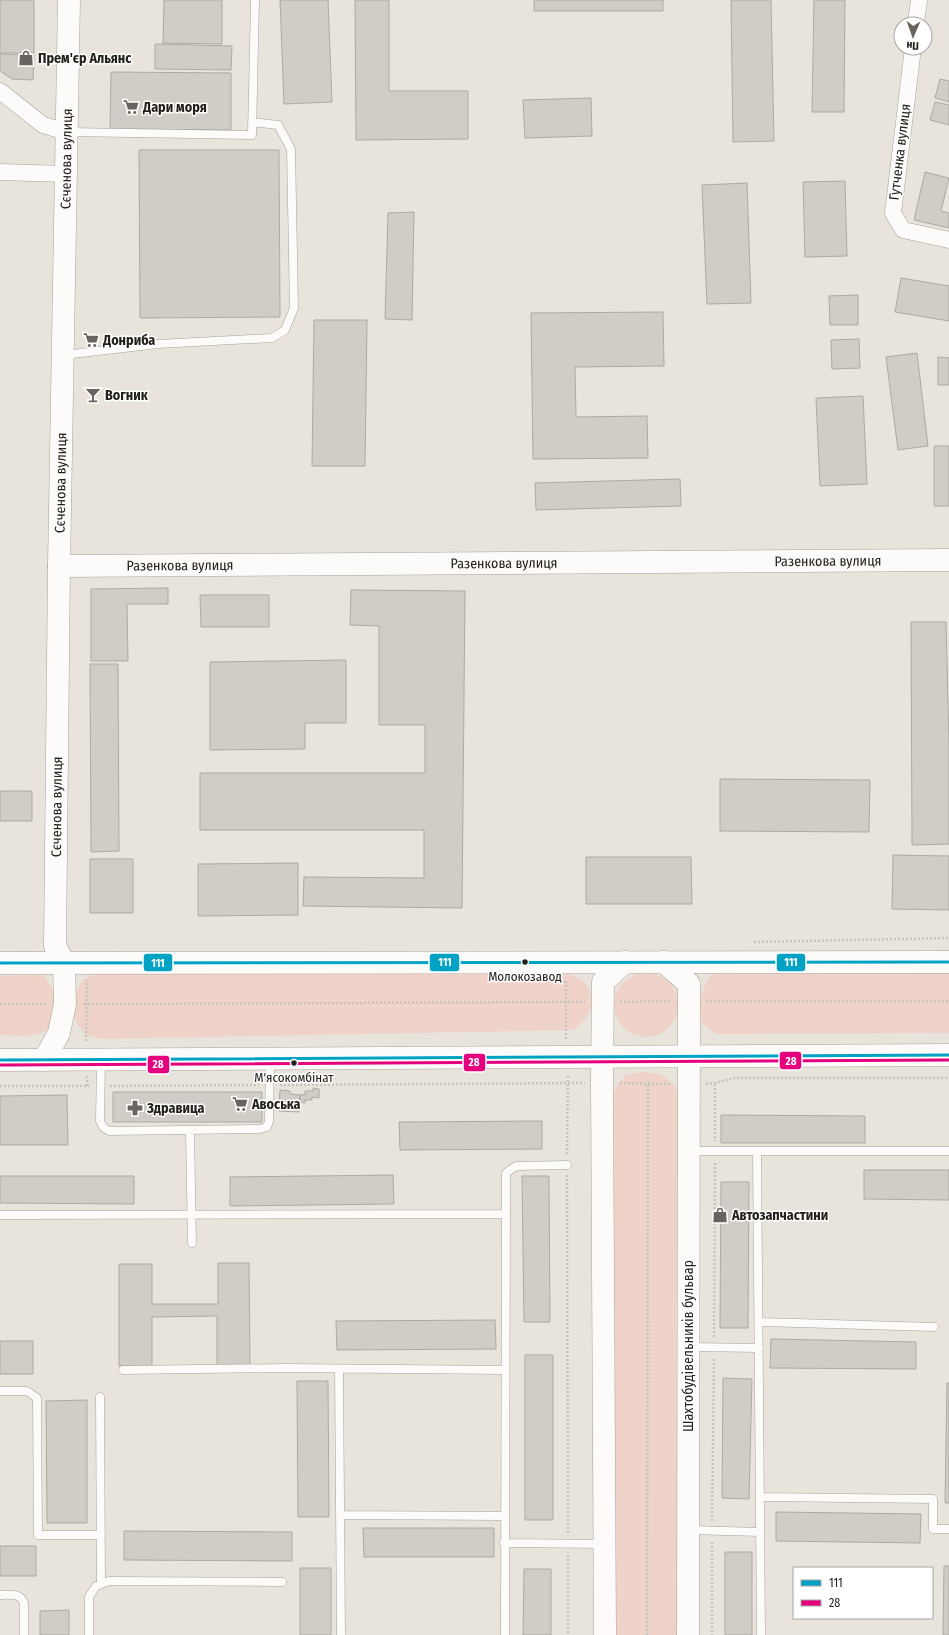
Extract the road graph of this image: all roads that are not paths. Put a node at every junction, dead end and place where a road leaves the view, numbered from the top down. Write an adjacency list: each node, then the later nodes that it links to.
1 (69, 0): 8 (main road, Сєченова вулиця)
2 (255, 0): 7 (lane)
3 (919, 0): 4 (street)
4 (917, 16)
5 (912, 56): 11 (street, Гутченка вулиця)
6 (0, 91): 8 (street)
7 (252, 122): 8 (lane); 12 (lane)
8 (67, 132): 10 (main road, Сєченова вулиця)
9 (0, 172): 10 (street)
10 (66, 174): 12 (main road, Сєченова вулиця)
11 (949, 240)
12 (63, 355): 14 (main road, Сєченова вулиця)
13 (949, 560): 14 (main road, Разенкова вулиця)
14 (59, 566): 19 (main road, Сєченова вулиця)
15 (625, 962): 16 (main road); 19 (main road); 22 (main road)
16 (664, 962): 17 (main road); 21 (main road, Шахтобудівельників бульвар)
17 (949, 962)
18 (0, 963): 19 (main road)
19 (64, 963): 25 (main road)
20 (949, 1055): 21 (main road)
21 (688, 1056): 22 (main road); 28 (main road, Шахтобудівельників бульвар)
22 (603, 1057): 23 (main road); 53 (main road)
23 (270, 1059): 26 (main road); 27 (lane)
24 (0, 1060): 25 (main road)
25 (44, 1060): 26 (main road)
26 (93, 1060): 27 (lane)
27 (190, 1130): 32 (lane)
28 (688, 1151): 29 (lane); 38 (main road, Шахтобудівельників бульвар)
29 (757, 1151): 30 (lane); 36 (lane)
30 (949, 1151)
31 (567, 1165): 33 (lane)
32 (192, 1214): 33 (lane); 34 (lane); 35 (lane)
33 (505, 1214): 42 (lane)
34 (0, 1215)
35 (192, 1243)
36 (758, 1322): 37 (lane); 39 (lane)
37 (934, 1327)
38 (688, 1347): 39 (lane); 49 (main road, Шахтобудівельників бульвар)
39 (759, 1348): 45 (lane)
40 (339, 1369): 41 (lane); 42 (lane); 46 (lane)
41 (123, 1370)
42 (505, 1370): 47 (lane)
43 (0, 1391): 51 (lane)
44 (100, 1397): 51 (lane)
45 (760, 1497): 48 (lane); 50 (lane)
46 (340, 1515): 47 (lane); 59 (lane)
47 (504, 1516): 52 (lane)
48 (949, 1529)
49 (688, 1530): 50 (lane); 62 (main road, Шахтобудівельників бульвар)
50 (760, 1532): 63 (lane)
51 (101, 1535): 55 (lane)
52 (504, 1543): 53 (lane); 60 (lane)
53 (605, 1544): 61 (main road)
54 (282, 1582): 55 (lane)
55 (101, 1584): 58 (lane)
56 (0, 1595): 57 (lane)
57 (24, 1635)
58 (89, 1635)
59 (341, 1635)
60 (505, 1635)
61 (605, 1635)
62 (688, 1635)
63 (761, 1635)

